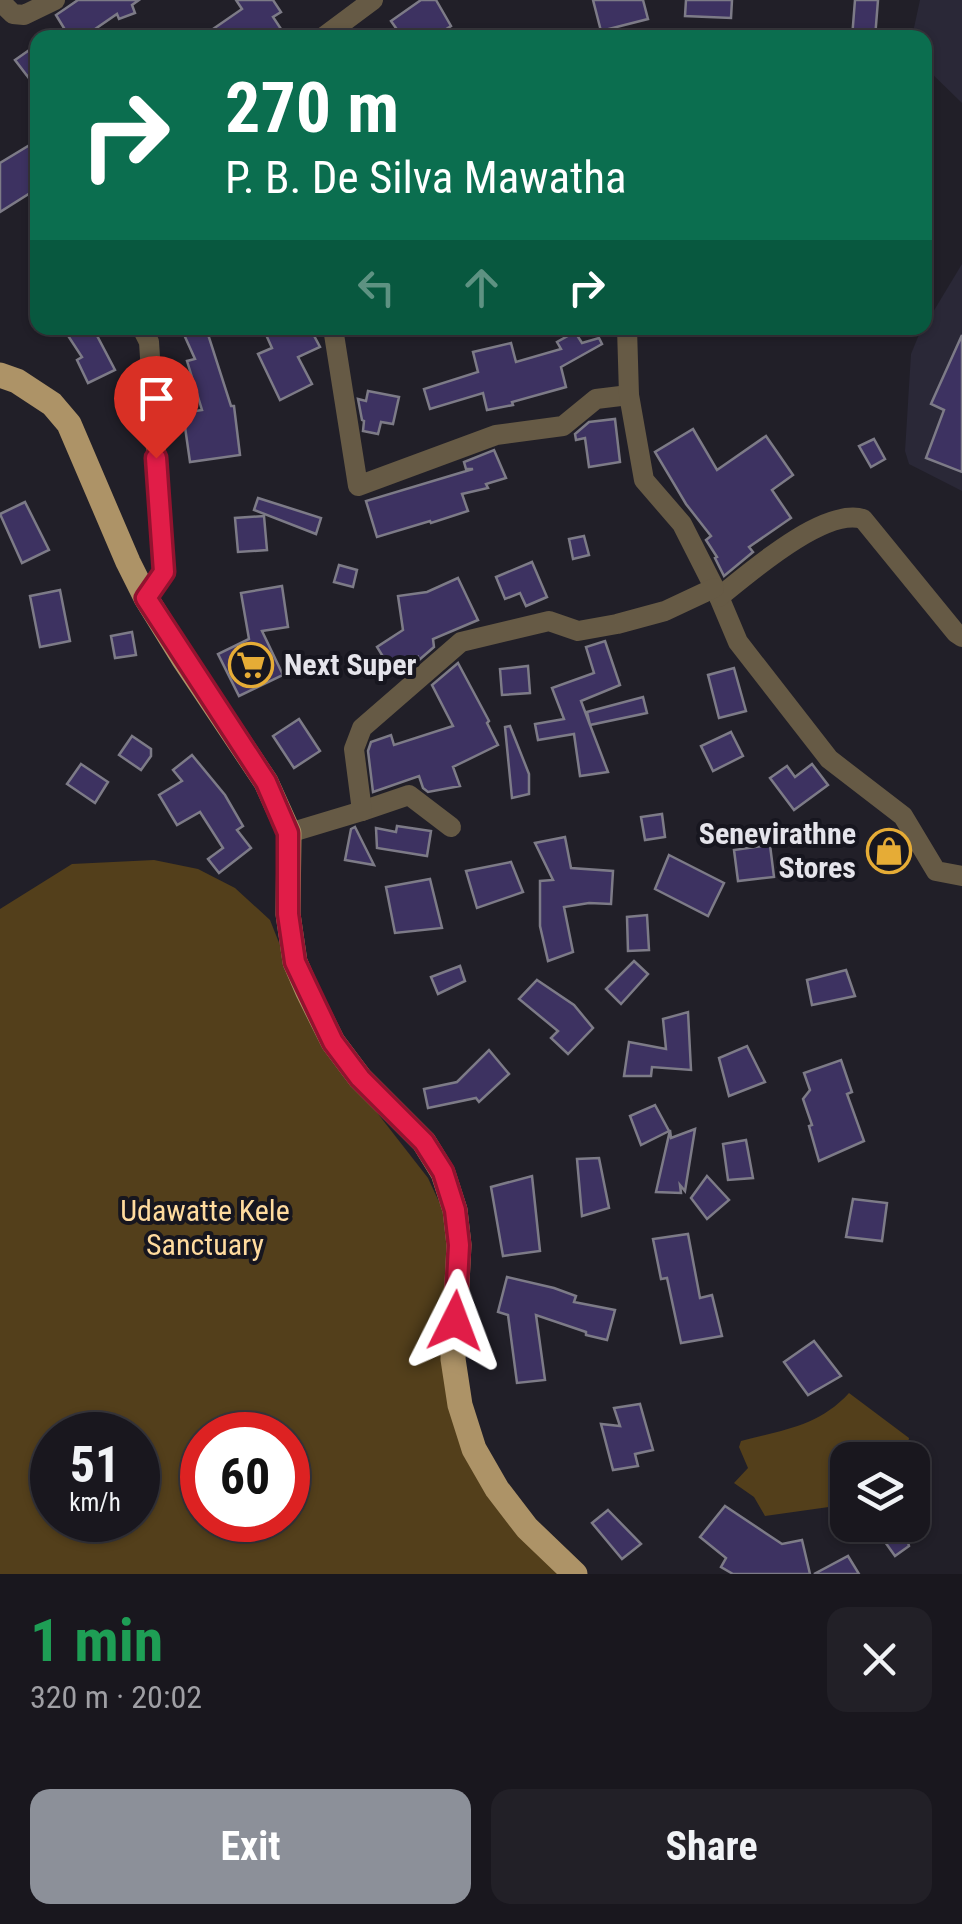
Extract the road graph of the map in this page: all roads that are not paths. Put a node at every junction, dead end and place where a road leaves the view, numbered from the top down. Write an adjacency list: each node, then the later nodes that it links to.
1 (55, 0): 3 (street)
2 (373, 0): 4 (street)
3 (0, 1)
4 (333, 30)
5 (146, 335): 11 (street)
6 (334, 335): 9 (street)
7 (628, 335): 9 (street)
8 (0, 375): 11 (main road)
9 (629, 395): 10 (street)
10 (716, 593): 12 (street); 13 (street); 16 (street)
11 (146, 598): 15 (main road)
12 (962, 637)
13 (362, 811): 14 (street); 15 (street)
14 (451, 827)
15 (288, 833): 17 (main road)
16 (962, 876)
17 (575, 1574)

